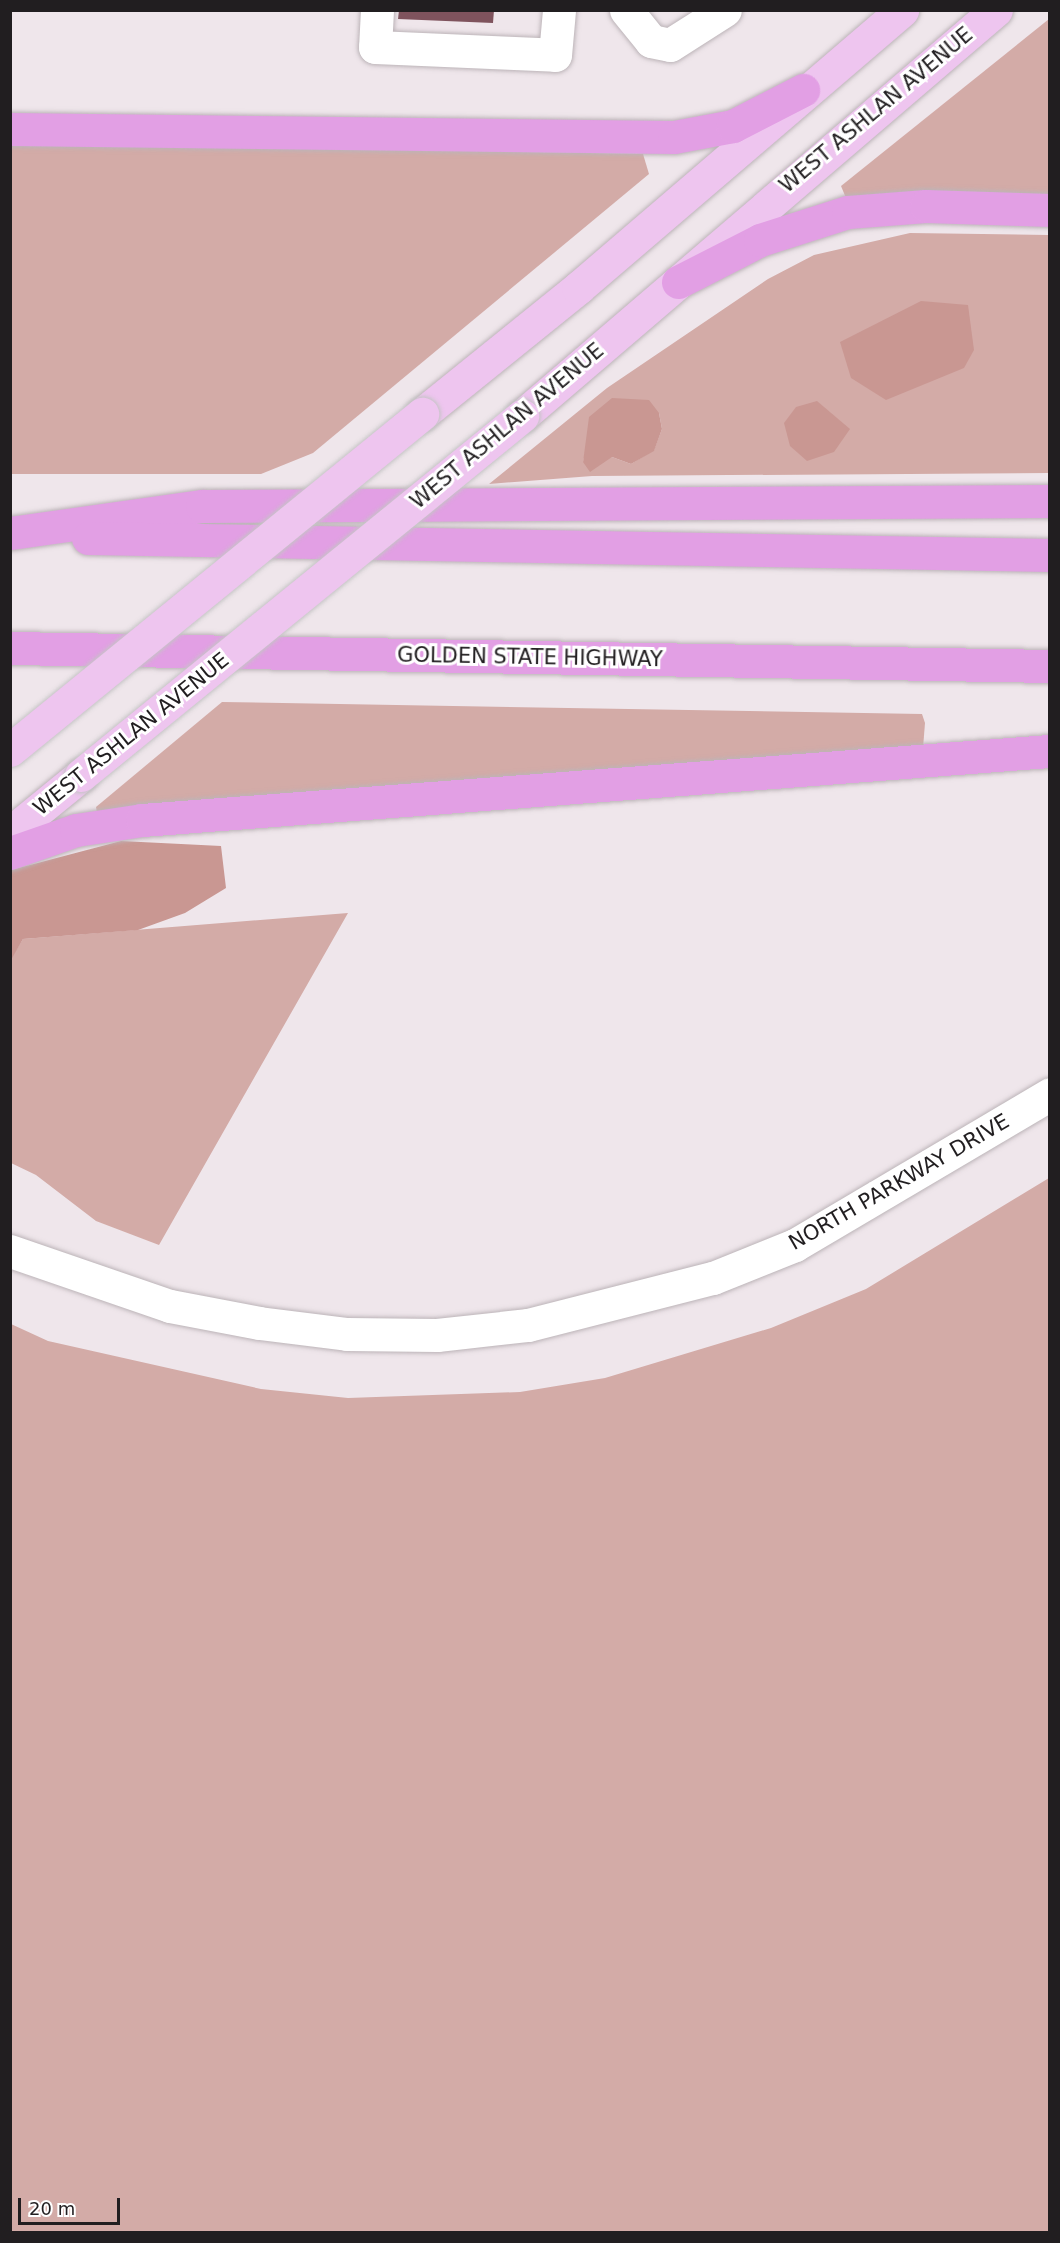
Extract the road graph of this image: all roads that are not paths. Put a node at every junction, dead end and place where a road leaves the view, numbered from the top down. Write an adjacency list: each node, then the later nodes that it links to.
1 (377, 10): 2 (street)
2 (559, 10)
3 (626, 10): 4 (street)
4 (725, 10)
5 (902, 10): 7 (main road)
6 (996, 10): 10 (main road, WEST ASHLAN AVENUE)
7 (803, 90): 8 (highway); 16 (main road, bridge)
8 (10, 129)
9 (1050, 210): 10 (highway)
10 (678, 282): 18 (main road, WEST ASHLAN AVENUE, bridge)
11 (1050, 501): 12 (highway)
12 (10, 535): 13 (highway)
13 (1050, 555)
14 (10, 648): 15 (highway, GOLDEN STATE HIGHWAY)
15 (1050, 666)
16 (10, 750)
17 (1050, 751): 19 (highway)
18 (10, 832)
19 (10, 853)
20 (1050, 1094): 21 (street, NORTH PARKWAY DRIVE)
21 (10, 1251)

